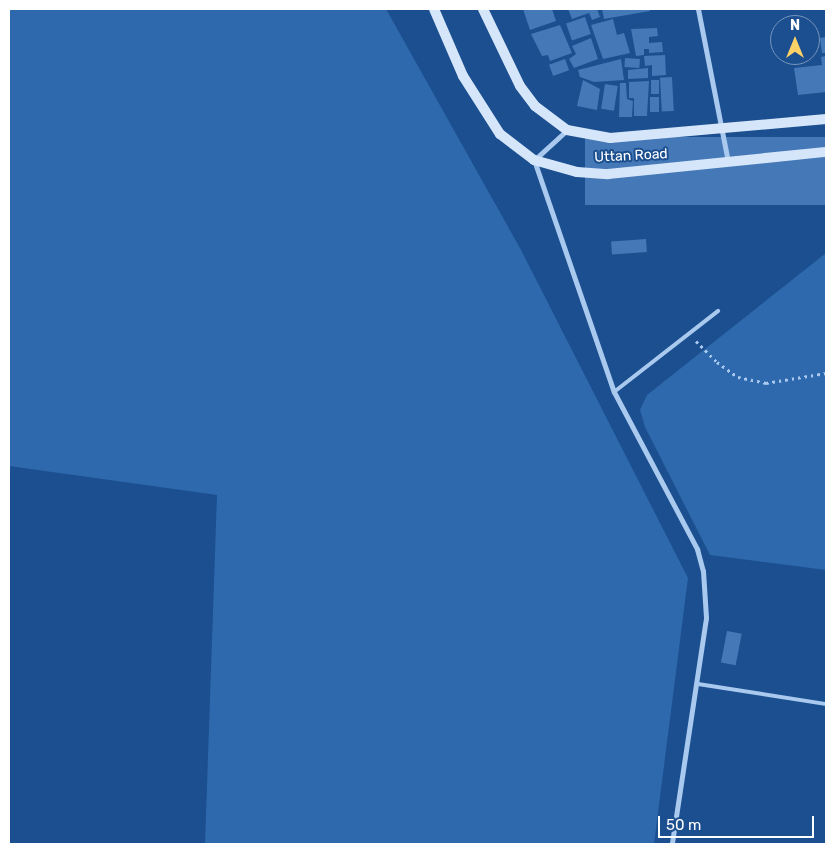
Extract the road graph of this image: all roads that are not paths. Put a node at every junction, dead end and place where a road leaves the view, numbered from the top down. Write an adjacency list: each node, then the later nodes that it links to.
1 (434, 9): 8 (main road, Uttan Road)
2 (483, 9): 6 (main road, Uttan Road)
3 (698, 9): 5 (street)
4 (826, 119): 5 (main road, Uttan Road)
5 (722, 128): 6 (main road, Uttan Road); 9 (street)
6 (567, 130): 8 (street)
7 (826, 152): 9 (main road, Uttan Road)
8 (534, 160): 9 (main road, Uttan Road); 11 (street)
9 (728, 162)
10 (718, 310): 11 (lane)
11 (614, 392): 12 (street)
12 (698, 684): 13 (lane); 14 (street)
13 (826, 704)
14 (672, 844)

